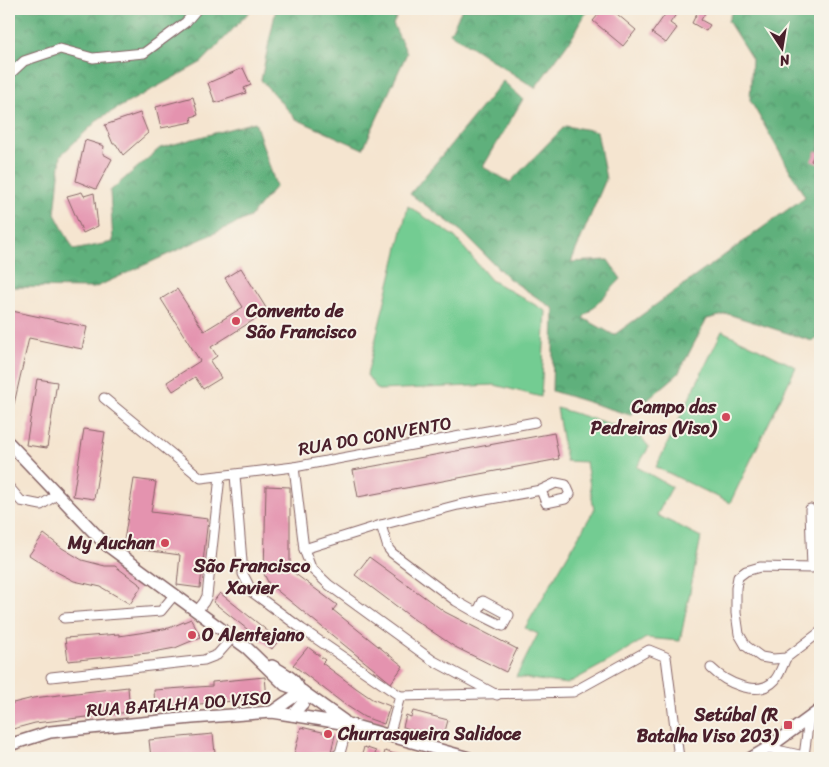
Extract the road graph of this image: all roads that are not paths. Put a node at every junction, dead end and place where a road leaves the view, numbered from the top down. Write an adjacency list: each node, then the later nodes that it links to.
1 (197, 9): 2 (street)
2 (9, 76)
3 (104, 398): 8 (street, RUA DO CONVENTO)
4 (535, 422): 6 (street, RUA DO CONVENTO)
5 (9, 443): 11 (street)
6 (294, 467): 7 (street, RUA DO CONVENTO); 14 (street)
7 (235, 475): 8 (street, RUA DO CONVENTO); 26 (street)
8 (220, 476): 16 (street)
9 (9, 487): 11 (street)
10 (541, 490): 13 (street)
11 (58, 494): 15 (street)
12 (810, 509): 21 (street)
13 (381, 525): 14 (street); 17 (street)
14 (304, 549): 25 (street)
15 (175, 594): 16 (street); 18 (street)
16 (197, 611): 20 (street)
17 (477, 613)
18 (64, 618)
19 (820, 634): 21 (street)
20 (232, 638): 23 (street); 24 (street)
21 (786, 658): 22 (street)
22 (710, 668)
23 (51, 677)
24 (302, 691): 28 (street); 29 (street); 31 (street)
25 (498, 695): 26 (street); 38 (street)
26 (400, 696): 32 (street)
27 (820, 710): 30 (street)
28 (272, 712): 29 (street, RUA BATALHA DO VISO); 33 (street, RUA BATALHA DO VISO)
29 (292, 715): 31 (street, RUA BATALHA DO VISO)
30 (809, 718): 34 (street); 35 (street)
31 (348, 724): 32 (street, RUA BATALHA DO VISO); 36 (street)
32 (389, 736): 37 (street, RUA BATALHA DO VISO)
33 (9, 745)
34 (768, 748): 35 (street); 39 (street)
35 (804, 757)
36 (332, 758)
37 (469, 758)
38 (679, 758)
39 (751, 758)

